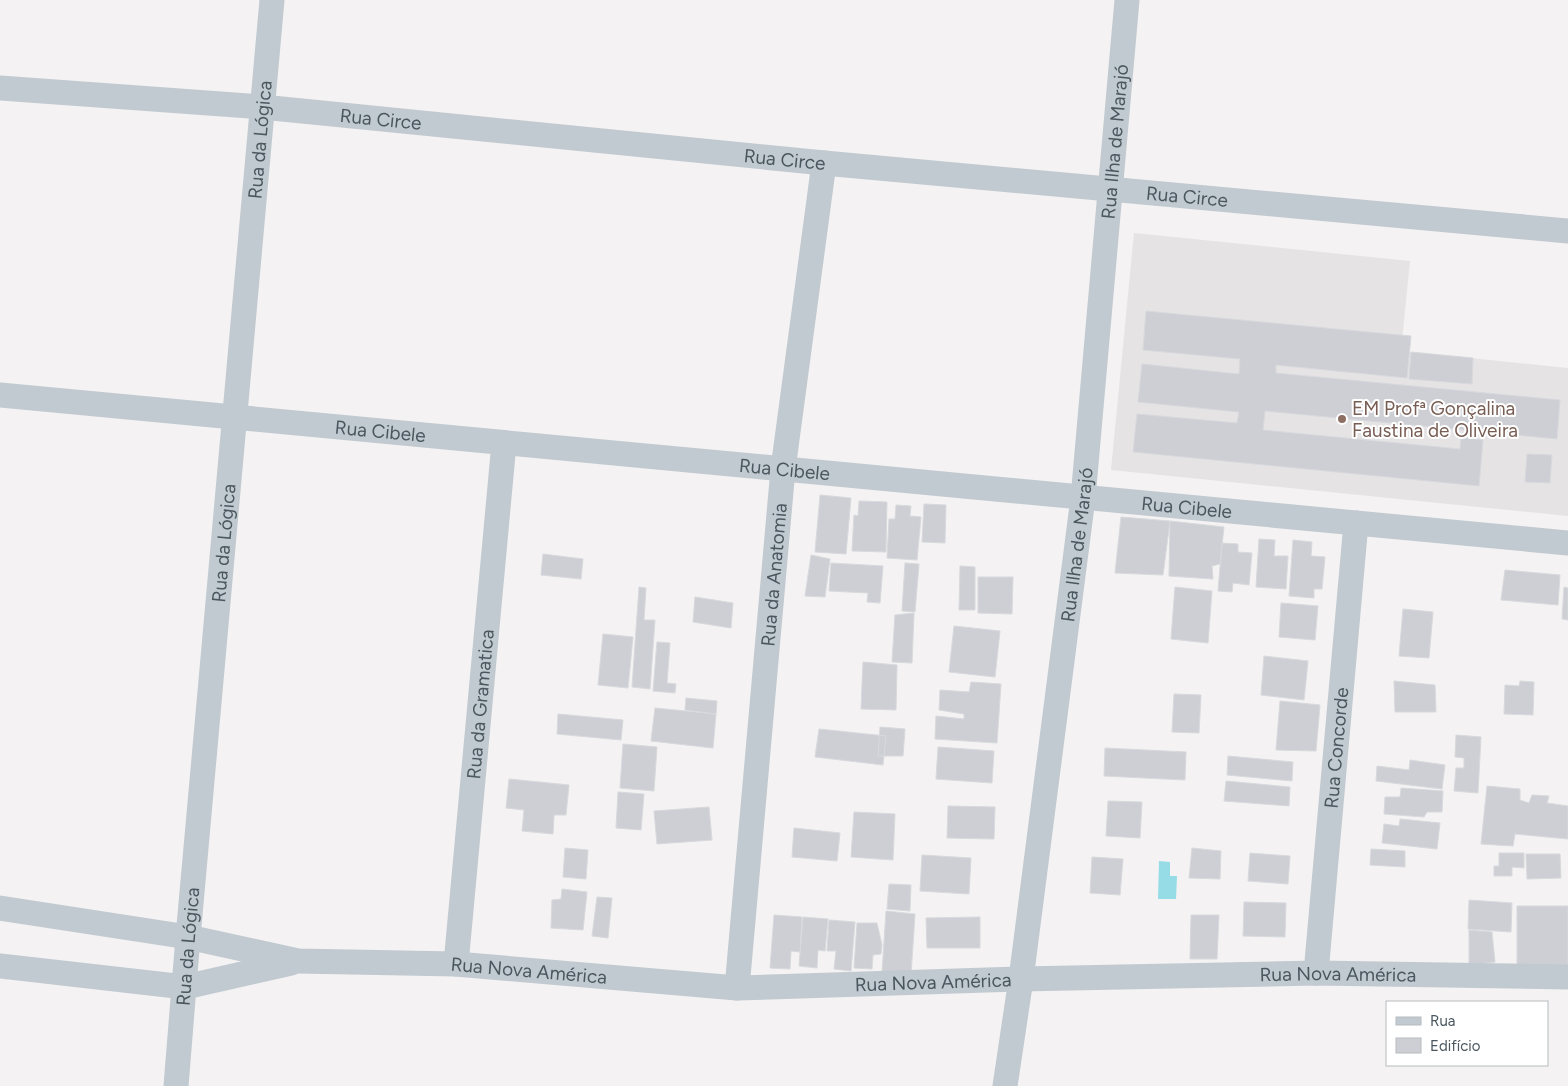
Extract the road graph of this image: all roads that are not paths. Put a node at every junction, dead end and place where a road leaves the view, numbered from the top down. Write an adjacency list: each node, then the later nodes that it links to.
1 (272, 0): 4 (street, Rua da Lógica)
2 (1127, 0): 6 (street, Rua Ilha de Marajó)
3 (0, 88): 4 (street, Rua Circe)
4 (262, 107): 5 (street, Rua Circe); 9 (street, Rua da Lógica)
5 (824, 163): 6 (street, Rua Circe); 11 (street, Rua da Anatomia)
6 (1110, 189): 7 (street, Rua Circe); 12 (street, Rua Ilha de Marajó)
7 (1568, 231)
8 (0, 396): 9 (street, Rua Cibele)
9 (234, 418): 10 (street, Rua Cibele); 16 (street, Rua da Lógica)
10 (504, 443): 11 (street, Rua Cibele); 18 (street, Rua da Gramatica)
11 (782, 469): 12 (street, Rua Cibele); 24 (street, Rua da Anatomia)
12 (1083, 498): 13 (street, Rua Cibele); 22 (street, Rua Ilha de Marajó)
13 (1356, 523): 14 (street, Rua Cibele); 20 (street, Rua Concorde)
14 (1568, 543)
15 (0, 908): 16 (street, Rua Nova América)
16 (188, 937): 17 (street, Rua Nova América); 23 (street, Rua da Lógica)
17 (298, 961): 18 (street, Rua Nova América); 23 (street, Rua Nova América)
18 (456, 964): 24 (street, Rua Nova América)
19 (0, 966): 23 (street, Rua Nova América)
20 (1316, 973): 21 (street, Rua Nova América); 22 (street, Rua Nova América)
21 (1568, 977)
22 (1022, 979): 24 (street, Rua Nova América); 26 (street, Rua Ilha de Marajó)
23 (184, 987): 25 (street, Rua da Lógica)
24 (737, 988)
25 (176, 1086)
26 (1005, 1086)

